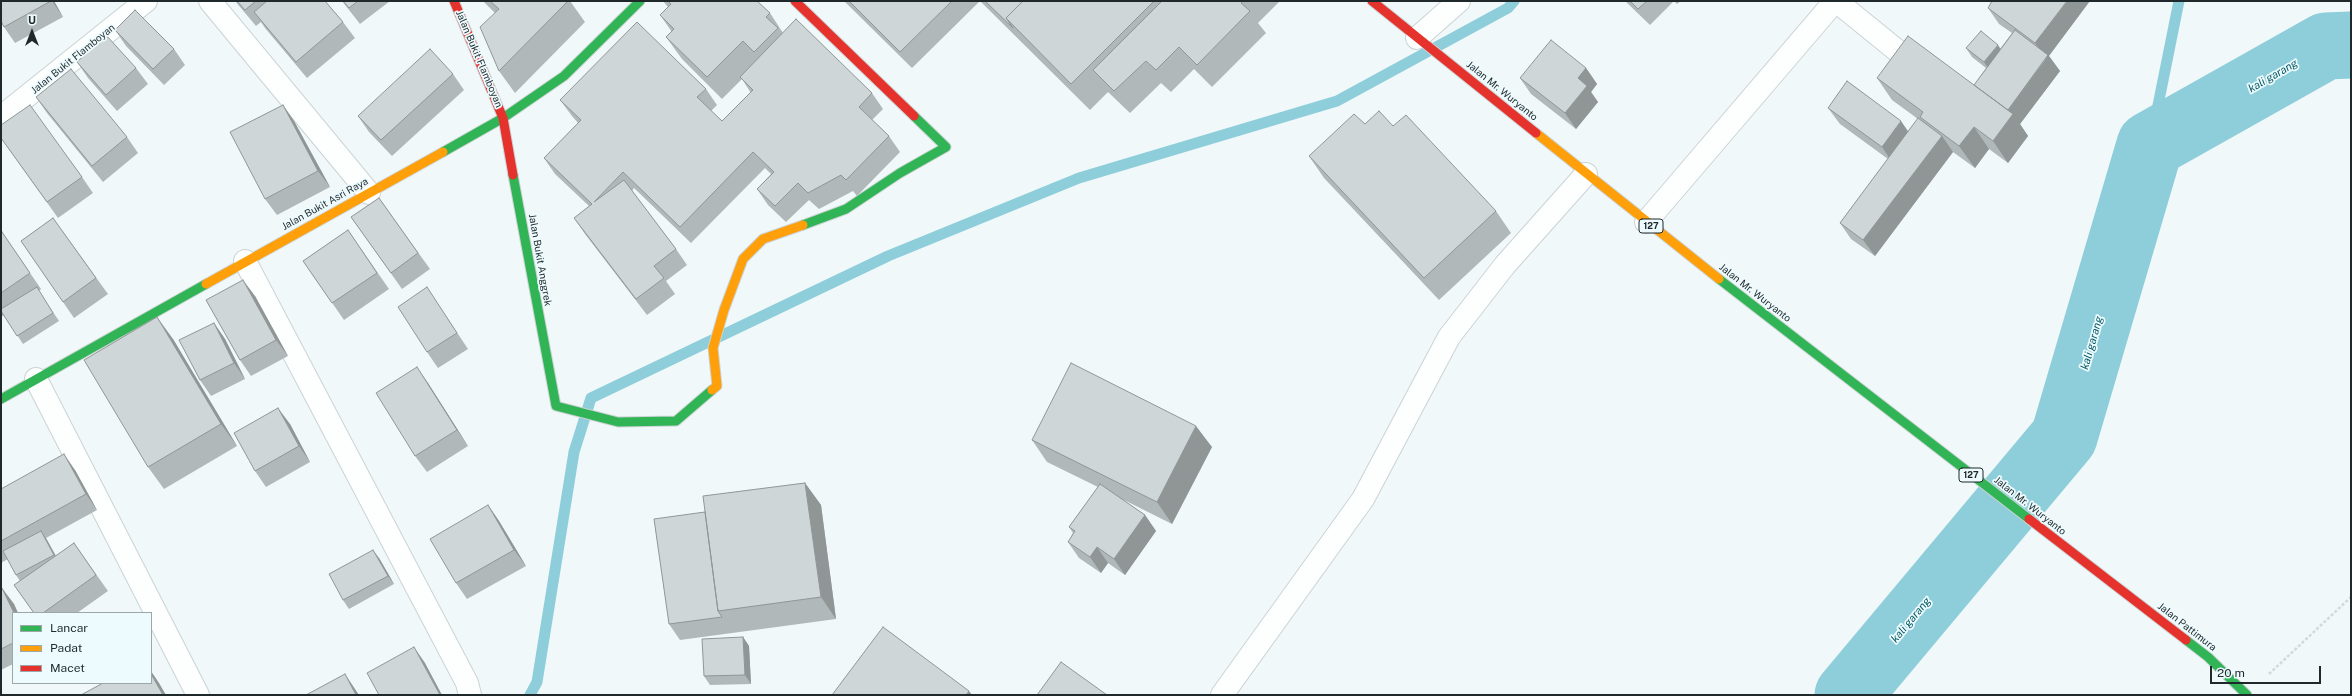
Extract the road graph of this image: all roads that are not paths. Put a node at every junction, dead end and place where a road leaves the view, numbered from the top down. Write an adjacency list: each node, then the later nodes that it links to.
1 (146, 1): 11 (street, Jalan Bukit Flamboyan)
2 (210, 1): 14 (street)
3 (454, 1): 12 (street, Jalan Bukit Flamboyan)
4 (640, 1): 12 (street, Jalan Bukit Asri Raya)
5 (795, 1): 12 (street, Jalan Bukit Anggrek)
6 (1372, 1): 9 (street, Jalan Mr. Wuryanto / 127)
7 (1459, 1): 9 (street)
8 (1835, 1): 10 (street); 15 (street)
9 (1417, 38): 13 (street, Jalan Mr. Wuryanto / 127)
10 (1905, 57)
11 (1, 117)
12 (503, 118): 14 (street, Jalan Bukit Asri Raya)
13 (1586, 174): 15 (street, Jalan Mr. Wuryanto / 127); 22 (street)
14 (369, 193): 16 (street, Jalan Bukit Asri Raya)
15 (1646, 222): 19 (street, Jalan Mr. Wuryanto / 127)
16 (245, 261): 17 (street, Jalan Bukit Asri Raya); 21 (street)
17 (36, 379): 18 (street, Jalan Bukit Asri Raya); 20 (street)
18 (1, 399)
19 (2128, 596): 23 (street, Jalan Pattimura / 127)
20 (198, 695)
21 (470, 695)
22 (1222, 695)
23 (2247, 695)

